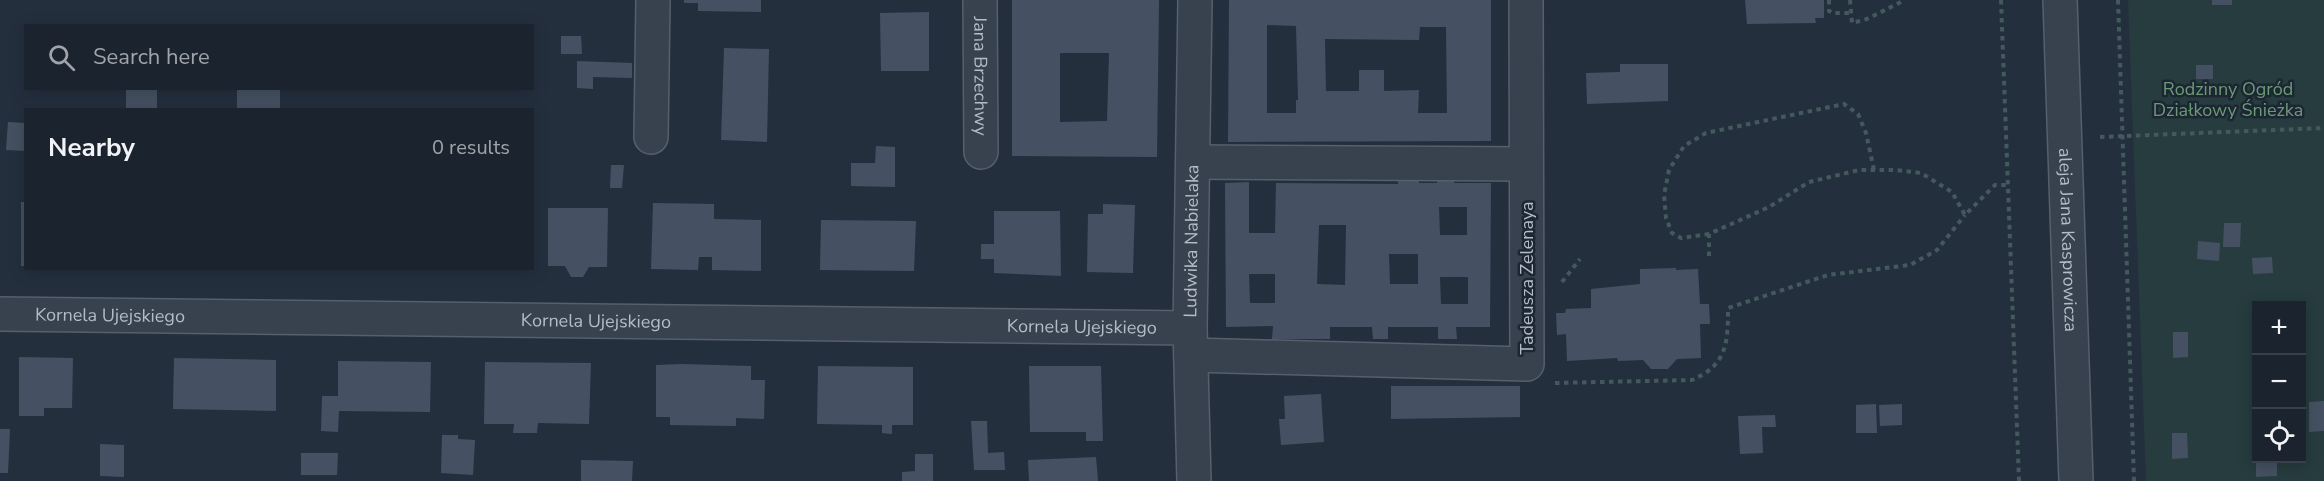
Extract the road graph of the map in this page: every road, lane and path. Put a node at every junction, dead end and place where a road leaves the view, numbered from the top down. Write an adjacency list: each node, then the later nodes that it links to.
1 (653, 0): 14 (street)
2 (980, 0): 16 (street, Jana Brzechwy)
3 (1195, 0): 17 (street, Ludwika Nabielaka)
4 (1526, 0): 18 (street, Tadeusza Zelenaya)
5 (1828, 0): 11 (path)
6 (1850, 0): 11 (path)
7 (1905, 0): 11 (path)
8 (2001, 0): 20 (path)
9 (2060, 0): 31 (street, aleja Jana Kasprowicza)
10 (2118, 0): 13 (path)
11 (1851, 13)
12 (2324, 128): 13 (path)
13 (2123, 136): 15 (path); 32 (path)
14 (651, 137)
15 (2105, 137)
16 (981, 152)
17 (1193, 162): 18 (street); 27 (street, Ludwika Nabielaka)
18 (1526, 164): 27 (street, Tadeusza Zelenaya)
19 (1874, 170): 21 (path); 22 (path); 22 (path)
20 (2008, 184): 21 (path); 30 (path)
21 (1965, 215): 28 (path)
22 (1709, 234): 23 (path)
23 (1709, 256)
24 (1580, 259): 25 (path)
25 (1560, 286)
26 (0, 314): 27 (street, Kornela Ujejskiego)
27 (1191, 342): 29 (street, Ludwika Nabielaka)
28 (1555, 372)
29 (1194, 481)
30 (2019, 481)
31 (2076, 481)
32 (2134, 481)

